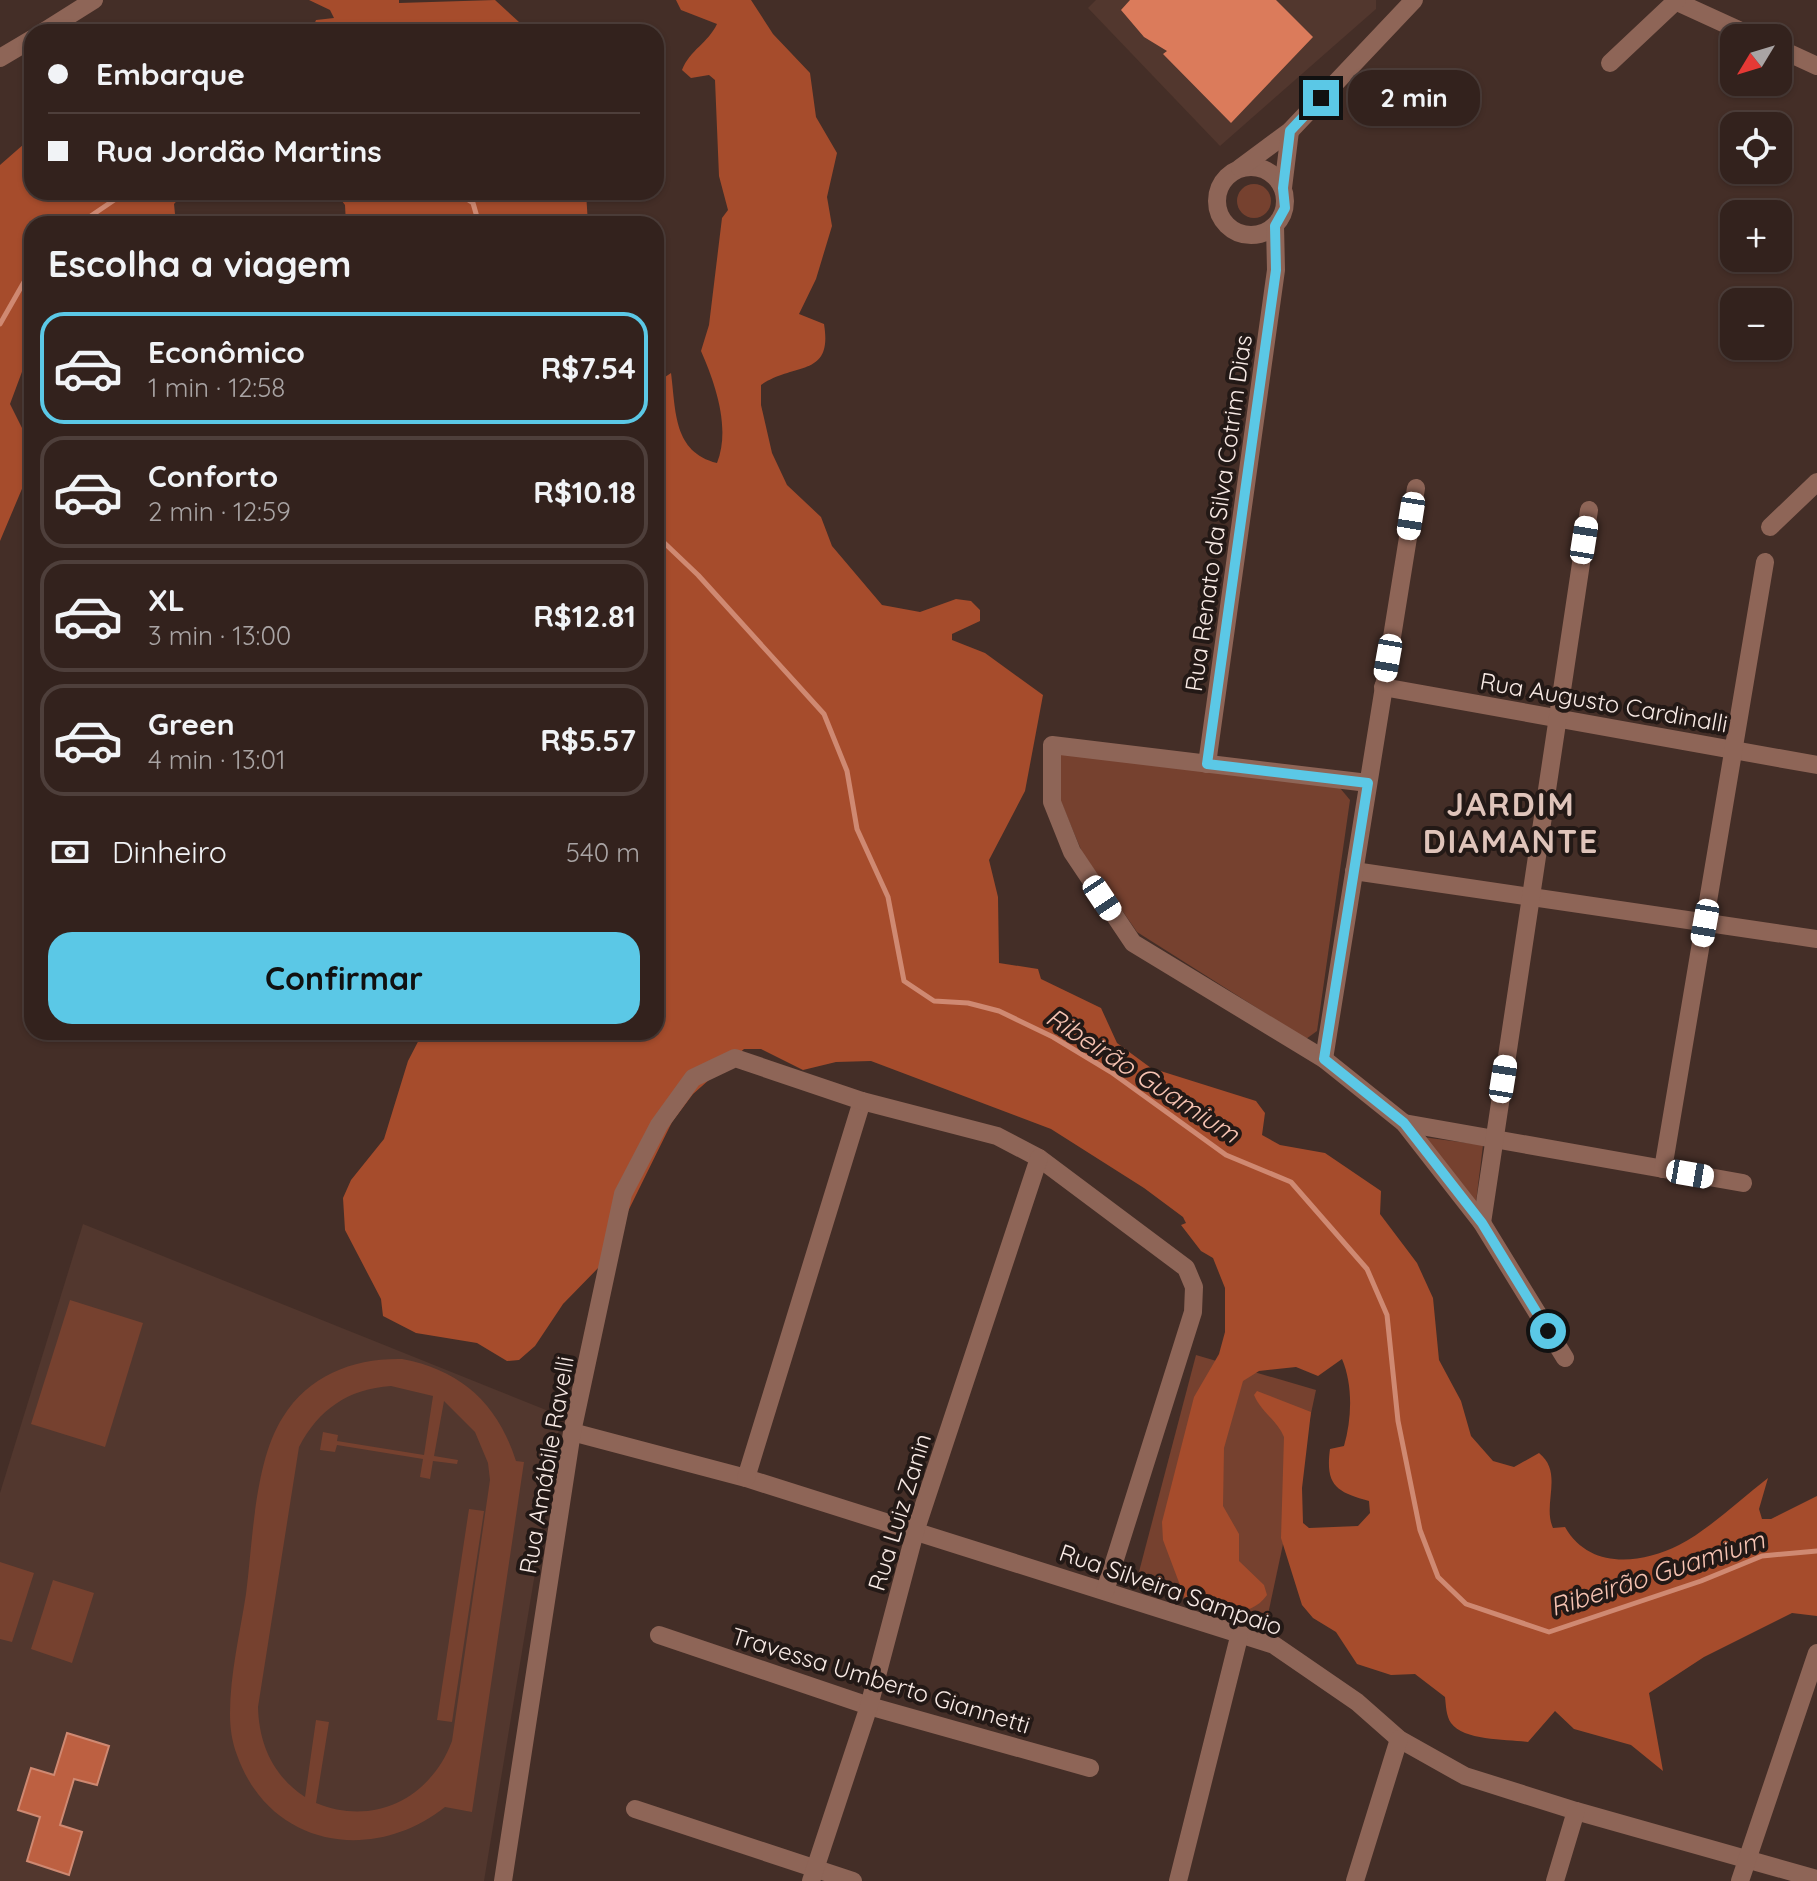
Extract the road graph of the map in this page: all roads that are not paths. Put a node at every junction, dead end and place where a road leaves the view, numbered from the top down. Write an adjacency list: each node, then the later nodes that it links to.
1 (94, 0): 4 (street)
2 (1414, 0): 11 (street)
3 (1676, 0): 5 (street); 9 (street)
4 (56, 24)
5 (1727, 24)
6 (24, 44): 8 (street)
7 (1792, 54): 10 (street)
8 (0, 58)
9 (1610, 63)
10 (1817, 66)
11 (1290, 131): 12 (street); 13 (street)
12 (1240, 168): 13 (street); 15 (street)
13 (1283, 188): 14 (street)
14 (1275, 226): 15 (street); 16 (street, Rua Renato da Silva Cotrim Dias)
15 (1249, 236): 16 (street)
16 (1276, 270): 25 (street, Rua Renato da Silva Cotrim Dias)
17 (1817, 482): 20 (street)
18 (1416, 488): 22 (street)
19 (1589, 510): 23 (street)
20 (1770, 527)
21 (1765, 562): 24 (street)
22 (1383, 687): 23 (street, Rua Augusto Cardinalli); 27 (street)
23 (1558, 718): 24 (street, Rua Augusto Cardinalli); 29 (street)
24 (1734, 750): 26 (street, Rua Augusto Cardinalli); 30 (street)
25 (1207, 764): 27 (street); 32 (street)
26 (1817, 765)
27 (1368, 783): 28 (street)
28 (1354, 871): 29 (street); 32 (street)
29 (1531, 897): 30 (street); 35 (street)
30 (1705, 923): 31 (street); 37 (street)
31 (1817, 939)
32 (1324, 1059): 34 (street)
33 (862, 1101): 36 (street); 41 (street, Rua Amábile Ravelli); 42 (street)
34 (1404, 1123): 35 (street); 39 (street)
35 (1494, 1139): 37 (street); 39 (street)
36 (1039, 1158): 43 (street, Rua Luiz Zanin); 44 (street)
37 (1663, 1169): 38 (street)
38 (1743, 1183)
39 (1482, 1223): 40 (street)
40 (1565, 1358)
41 (572, 1432): 42 (street, Rua Silveira Sampaio); 56 (street, Rua Amábile Ravelli)
42 (746, 1478): 43 (street, Rua Silveira Sampaio)
43 (915, 1532): 44 (street, Rua Silveira Sampaio); 48 (street, Rua Luiz Zanin)
44 (1105, 1591): 46 (street, Rua Silveira Sampaio)
45 (659, 1635): 48 (street, Travessa Umberto Giannetti)
46 (1239, 1637): 49 (street, Rua Silveira Sampaio); 58 (street)
47 (1817, 1653): 53 (street)
48 (869, 1706): 50 (street, Travessa Umberto Giannetti); 54 (street, Rua Luiz Zanin)
49 (1399, 1739): 52 (street, Rua Silveira Sampaio); 59 (street)
50 (1090, 1768)
51 (635, 1809): 54 (street)
52 (1576, 1811): 53 (street, Rua Silveira Sampaio); 60 (street)
53 (1746, 1858): 55 (street, Rua Silveira Sampaio); 61 (street)
54 (813, 1876): 57 (street)
55 (1817, 1879)
56 (503, 1881)
57 (853, 1881)
58 (1178, 1881)
59 (1355, 1881)
60 (1555, 1881)
61 (1740, 1881)

